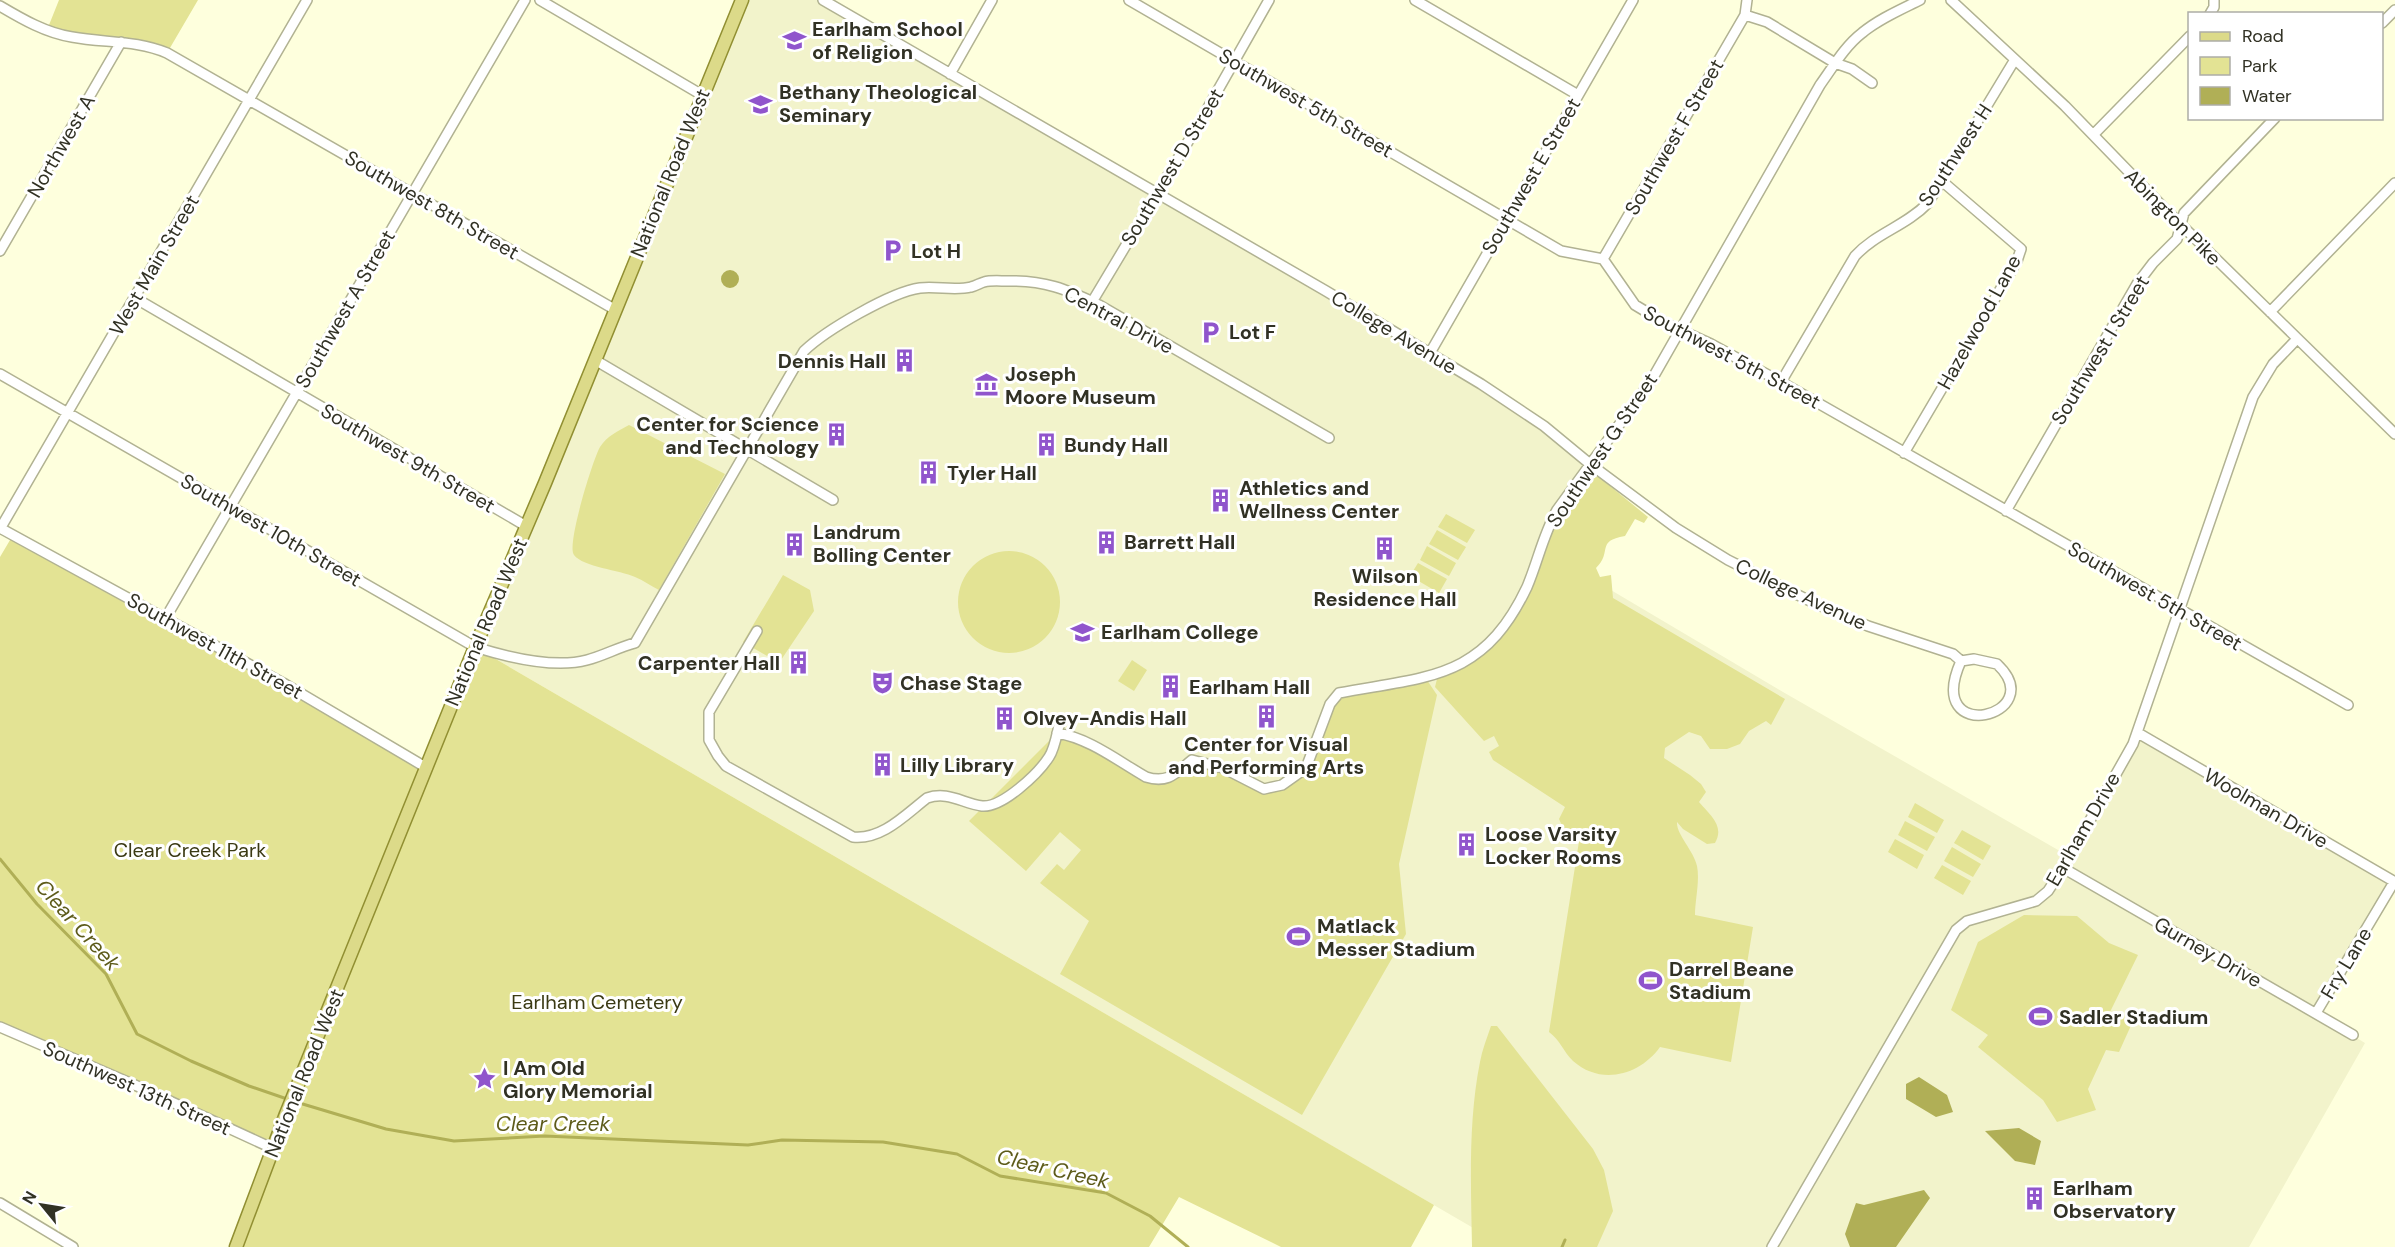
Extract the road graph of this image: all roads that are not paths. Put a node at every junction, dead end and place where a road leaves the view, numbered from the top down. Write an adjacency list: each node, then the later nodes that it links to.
1 (307, 0): 27 (street, West Main Street)
2 (525, 0): 32 (street, Southwest A Street)
3 (540, 0): 25 (street)
4 (742, 0): 25 (main road, National Road West)
5 (823, 0): 23 (street, College Avenue)
6 (993, 0): 23 (street)
7 (1129, 0): 20 (street, Southwest 5th Street)
8 (1269, 0): 20 (street, Southwest D Street)
9 (1414, 0): 26 (street)
10 (1633, 0): 26 (street, Southwest E Street)
11 (1747, 0): 16 (street)
12 (1920, 0): 22 (street, Southwest G Street)
13 (1951, 0): 21 (street, Abington Pike)
14 (0, 6): 19 (street, Southwest 8th Street)
15 (2395, 10): 17 (street)
16 (1745, 15): 22 (street); 37 (street, Southwest F Street)
17 (2383, 22)
18 (2188, 38): 29 (street)
19 (121, 42): 27 (street, Southwest 8th Street); 36 (street, Northwest A)
20 (1234, 61): 33 (street, Southwest D Street); 34 (street, Southwest 5th Street)
21 (2014, 61): 29 (street, Abington Pike); 30 (street, Southwest H)
22 (1835, 63): 24 (street); 42 (street, Southwest G Street)
23 (950, 74): 33 (street, College Avenue)
24 (1872, 83)
25 (702, 95): 40 (main road, National Road West)
26 (1578, 95): 34 (street, Southwest E Street)
27 (249, 100): 32 (street, Southwest 8th Street); 38 (street, West Main Street)
28 (2273, 120): 35 (street, Southwest I Street)
29 (2093, 135): 35 (street, Abington Pike)
30 (1943, 182): 47 (street, Southwest H); 53 (street, Hazelwood Lane)
31 (2395, 183): 41 (street)
32 (412, 194): 40 (street, Southwest 8th Street); 48 (street, Southwest A Street)
33 (1157, 194): 39 (street, Southwest D Street); 44 (street, College Avenue)
34 (1506, 220): 37 (street, Southwest 5th Street); 44 (street, Southwest E Street)
35 (2181, 224): 41 (street, Abington Pike); 57 (street, Southwest I Street)
36 (0, 251)
37 (1603, 259): 42 (street, Southwest 5th Street)
38 (135, 298): 48 (street, Southwest 9th Street); 49 (street, West Main Street)
39 (1092, 302): 51 (street, Central Drive); 52 (street, Central Drive)
40 (614, 309): 45 (main road, National Road West)
41 (2270, 312): 43 (street, Abington Pike)
42 (1680, 329): 47 (street, Southwest 5th Street); 54 (street, Southwest G Street)
43 (2297, 339): 50 (street, Abington Pike); 60 (street, Earlham Drive)
44 (1430, 353): 54 (street, College Avenue)
45 (595, 360): 52 (street); 58 (main road, National Road West)
46 (0, 374): 49 (street, Southwest 10th Street)
47 (1782, 382): 53 (street, Southwest 5th Street)
48 (296, 393): 56 (street, Southwest A Street); 58 (street, Southwest 9th Street)
49 (67, 413): 56 (street, Southwest 10th Street); 59 (street, West Main Street)
50 (2395, 434)
51 (1329, 438)
52 (748, 450): 55 (street); 63 (street, Central Drive)
53 (1904, 453): 57 (street, Southwest 5th Street)
54 (1590, 464): 64 (street, College Avenue); 67 (street, Southwest G Street)
55 (833, 500)
56 (230, 506): 61 (street, Southwest A Street); 63 (street, Southwest 10th Street)
57 (2006, 512): 60 (street, Southwest 5th Street)
58 (526, 526): 63 (main road, National Road West)
59 (0, 528): 61 (street, Southwest 11th Street)
60 (2178, 610): 65 (street, Southwest 5th Street); 68 (street, Earlham Drive)
61 (165, 619): 69 (street, Southwest 11th Street)
62 (757, 631): 67 (street)
63 (475, 646): 69 (main road, National Road West)
64 (1961, 661): 64 (street, College Avenue)
65 (2348, 705)
66 (1059, 721): 67 (street)
67 (1057, 733)
68 (2138, 733): 70 (street, Earlham Drive); 71 (street, Woolman Drive)
69 (427, 768): 75 (main road, National Road West)
70 (2063, 868): 72 (street, Gurney Drive); 79 (street, Earlham Drive)
71 (2394, 882): 72 (street, Fry Lane)
72 (2316, 1013): 74 (street, Gurney Drive)
73 (0, 1027): 75 (street, Southwest 13th Street)
74 (2353, 1035)
75 (274, 1149): 78 (main road, National Road West)
76 (0, 1203): 77 (street)
77 (73, 1247)
78 (236, 1247)
79 (1772, 1247)

